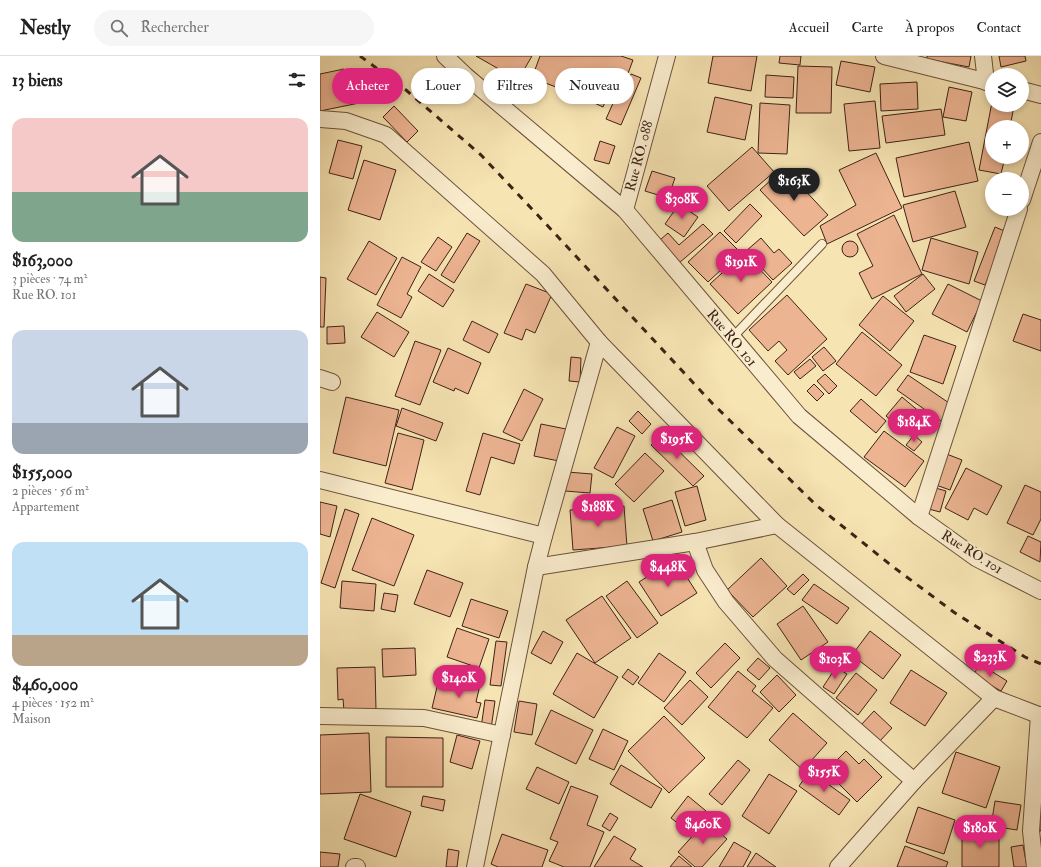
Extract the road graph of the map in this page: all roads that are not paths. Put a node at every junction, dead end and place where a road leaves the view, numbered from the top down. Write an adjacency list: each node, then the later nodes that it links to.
1 (445, 56): 12 (street, Rue RO. 101)
2 (667, 56): 12 (street, Rue RO. 088)
3 (884, 56): 6 (street)
4 (983, 56): 5 (street)
5 (986, 68)
6 (985, 81)
7 (1029, 92): 8 (street)
8 (1041, 95)
9 (320, 119): 16 (street)
10 (1041, 142): 11 (street)
11 (1029, 179)
12 (625, 210): 15 (street, Rue RO. 101)
13 (1017, 216): 18 (street)
14 (822, 244): 15 (lane)
15 (732, 338): 18 (street, Rue RO. 101)
16 (599, 342): 19 (street); 20 (street)
17 (320, 480): 20 (street)
18 (919, 517): 23 (street, Rue RO. 101)
19 (777, 525): 21 (street); 24 (street)
20 (544, 536): 22 (street)
21 (695, 542): 22 (street); 28 (street)
22 (536, 566): 27 (street)
23 (1041, 591)
24 (994, 698): 26 (street); 28 (street)
25 (320, 716): 27 (street)
26 (1040, 716): 31 (street)
27 (502, 735): 29 (street)
28 (914, 781): 30 (street)
29 (475, 867)
30 (838, 867)
31 (1035, 867)

